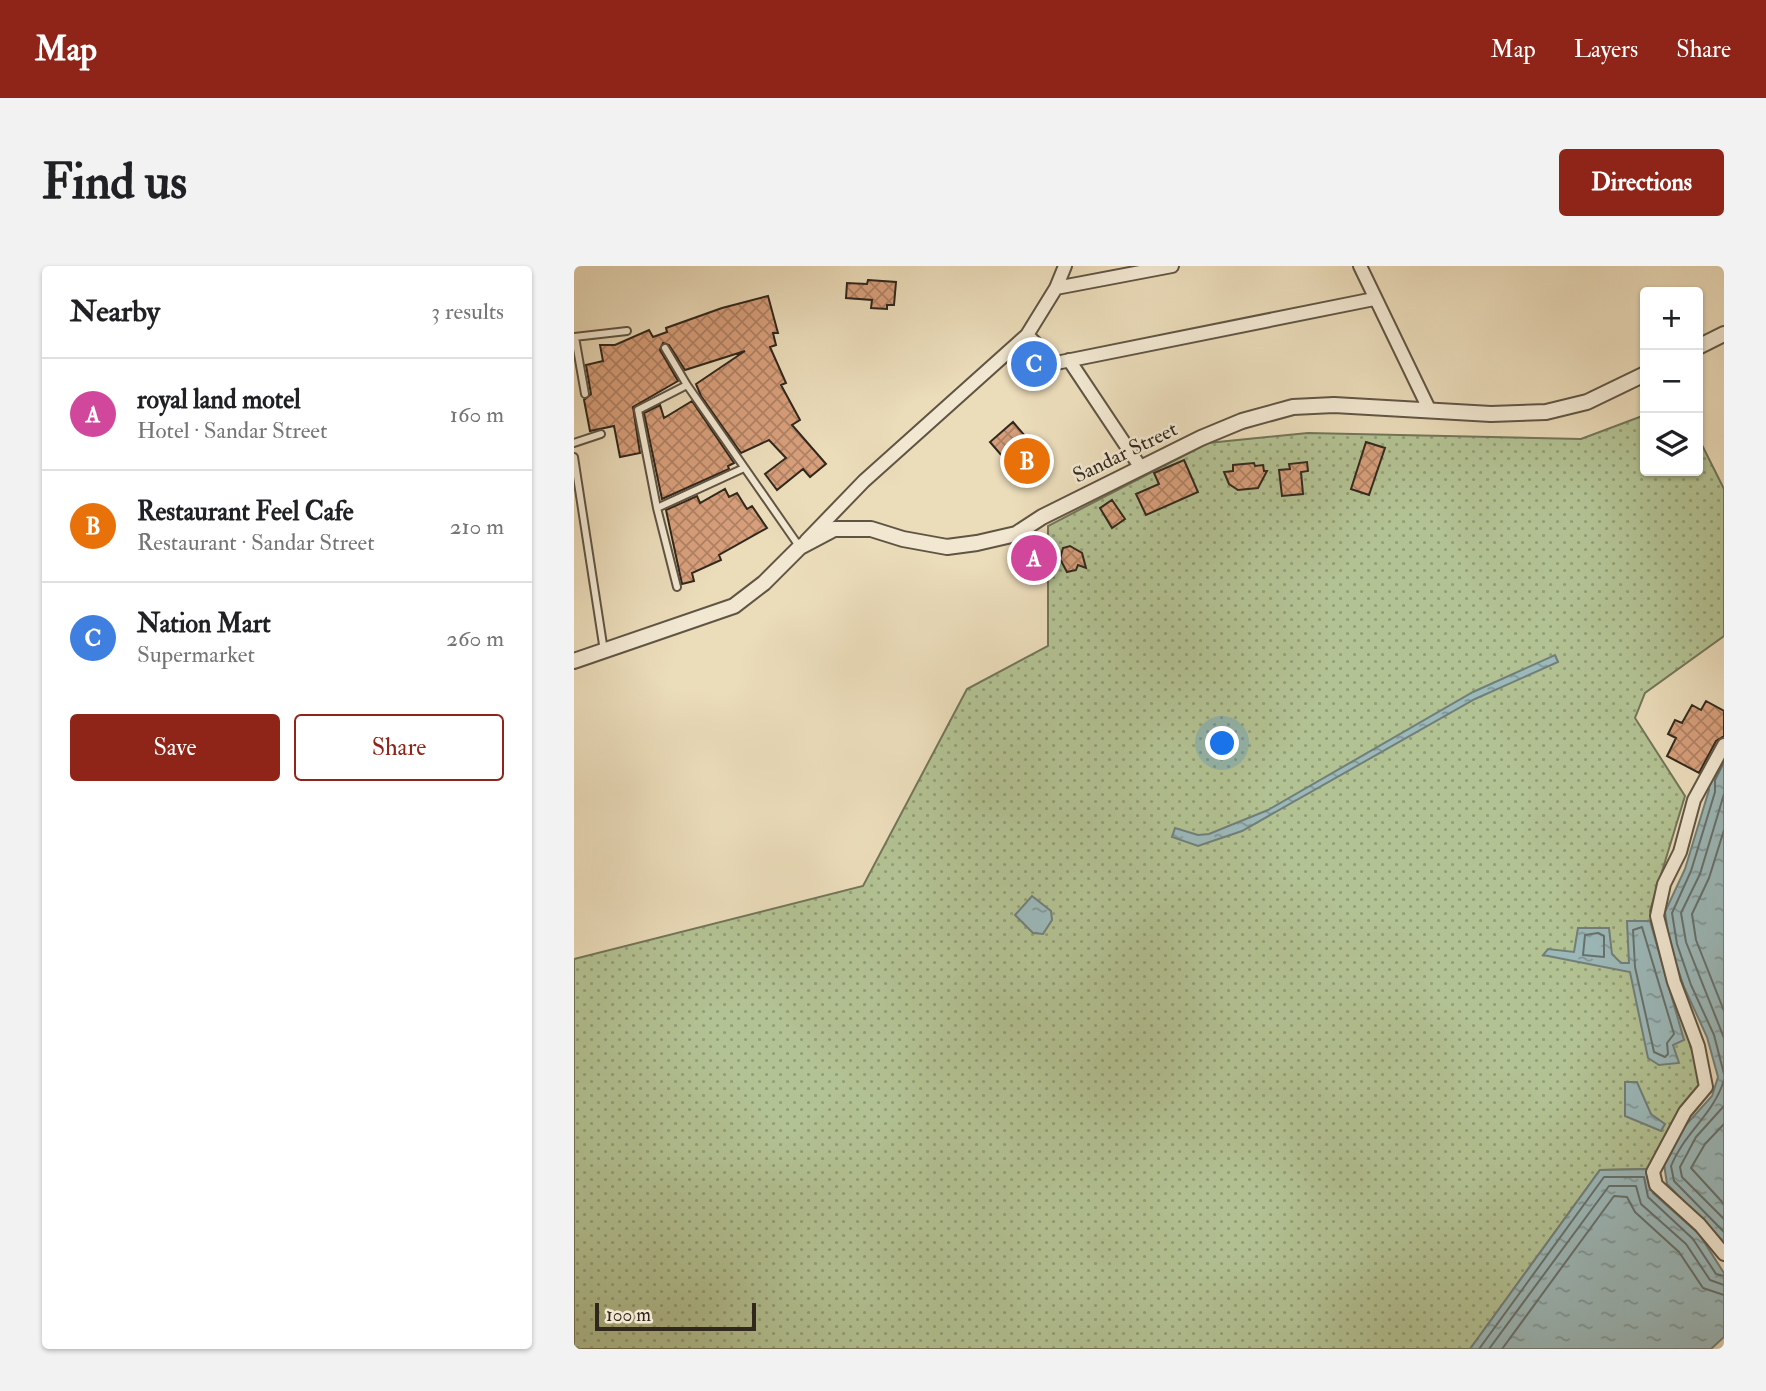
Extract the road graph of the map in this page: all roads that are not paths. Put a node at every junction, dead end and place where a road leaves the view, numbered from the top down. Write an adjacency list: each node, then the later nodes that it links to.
1 (1065, 266): 4 (street)
2 (1172, 266): 4 (street)
3 (1360, 266): 5 (street)
4 (1056, 288): 8 (street)
5 (1374, 299): 12 (street); 16 (street)
6 (627, 331): 9 (lane)
7 (1724, 334): 10 (street)
8 (1027, 335): 12 (street); 23 (street)
9 (575, 337): 15 (lane)
10 (1703, 344)
11 (665, 348): 14 (lane)
12 (1069, 360): 21 (street)
13 (1640, 376): 16 (street, Sandar Street)
14 (687, 385): 20 (lane); 22 (lane)
15 (585, 394)
16 (1429, 409): 21 (street, Sandar Street)
17 (601, 434): 18 (lane)
18 (574, 443)
19 (574, 457): 25 (lane)
20 (744, 468): 22 (lane); 23 (lane)
21 (1141, 468): 23 (street, Sandar Street)
22 (657, 508): 24 (lane)
23 (800, 547): 25 (street, Sandar Street)
24 (677, 587)
25 (604, 653): 26 (street, Sandar Street)
26 (574, 661)
27 (1724, 745): 28 (street)
28 (1724, 1254)

